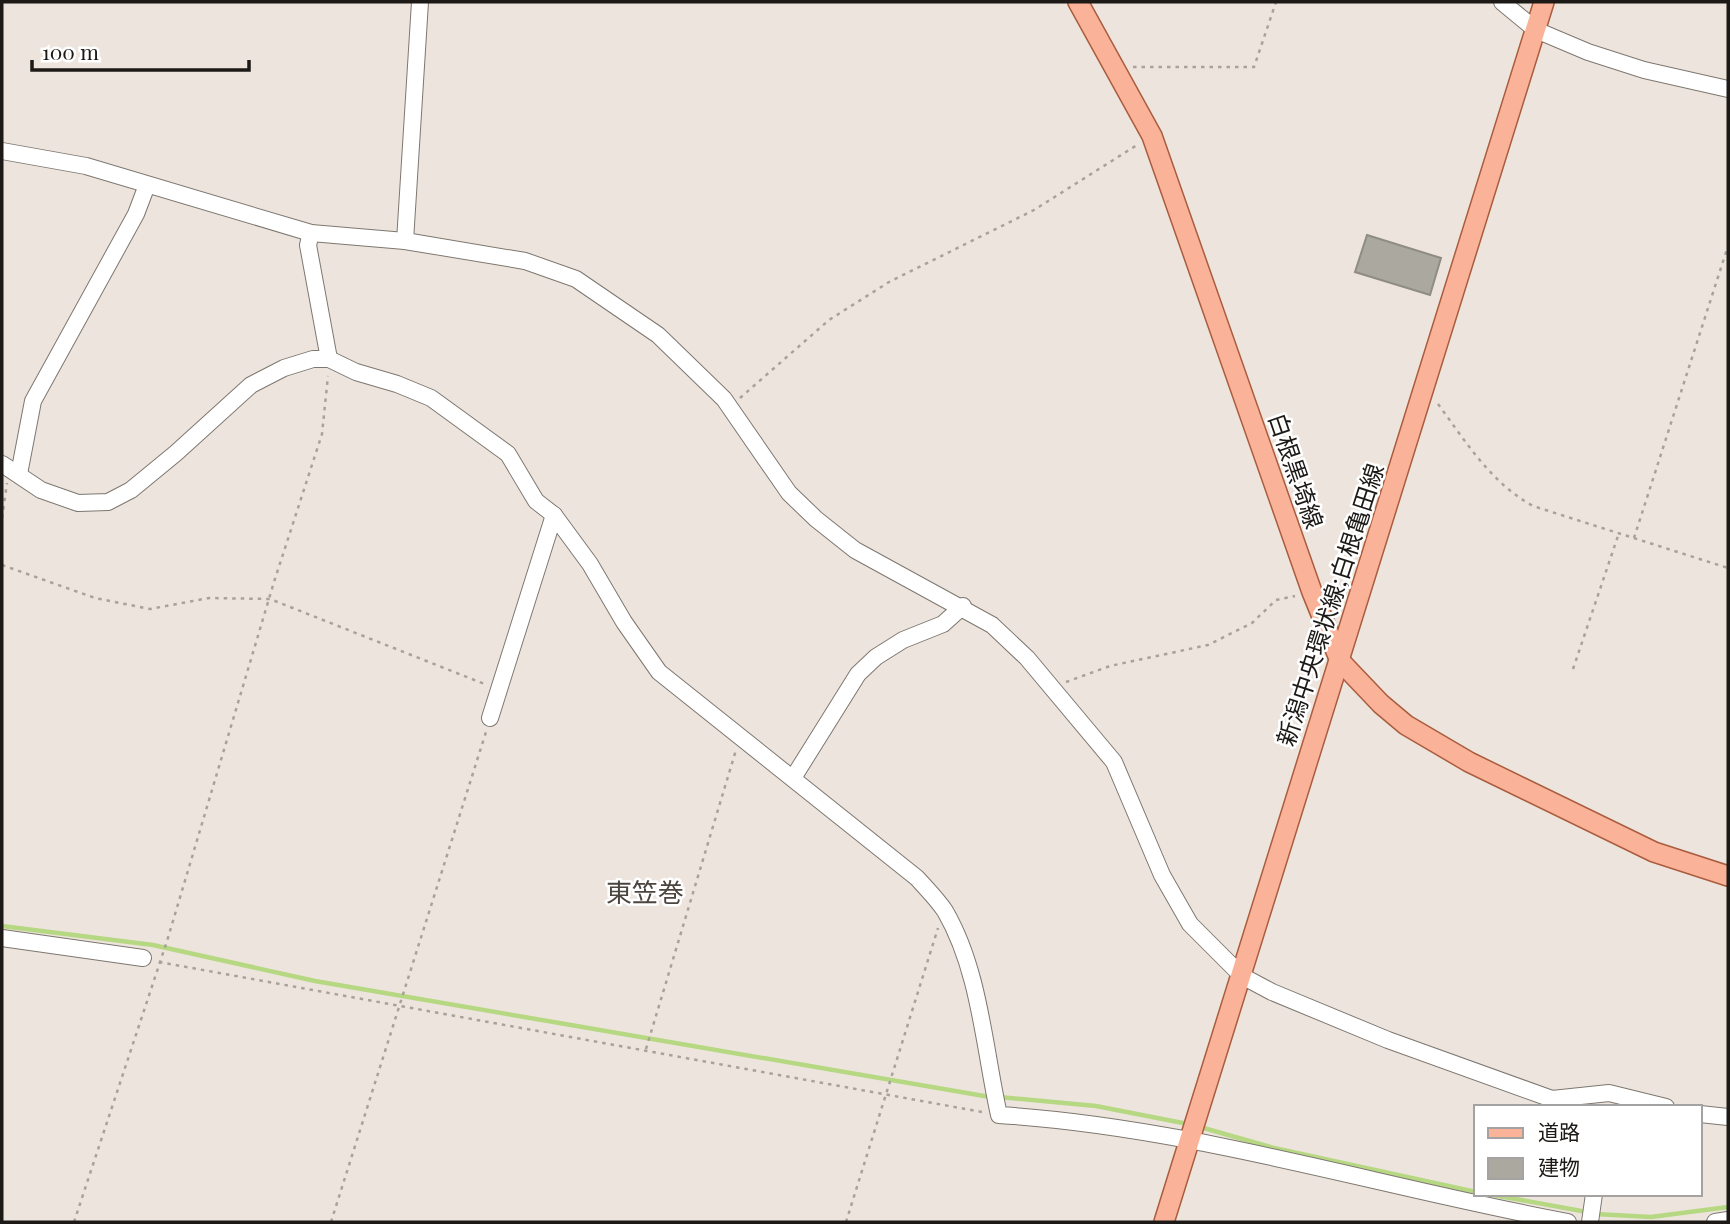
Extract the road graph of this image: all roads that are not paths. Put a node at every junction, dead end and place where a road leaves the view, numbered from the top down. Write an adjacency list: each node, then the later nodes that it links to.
1 (420, 2): 10 (street)
2 (1078, 2): 16 (main road, 白根黒埼線)
3 (1502, 2): 5 (street)
4 (1544, 2): 5 (main road, 新潟中央環状線;白根亀田線)
5 (1536, 30): 6 (street); 16 (main road, 新潟中央環状線;白根亀田線)
6 (1728, 89)
7 (2, 151): 8 (street)
8 (147, 185): 9 (street); 13 (street)
9 (311, 233): 10 (street); 11 (street)
10 (405, 241): 15 (street)
11 (329, 359): 13 (street); 14 (street)
12 (2, 464): 13 (street)
13 (19, 474)
14 (554, 515): 17 (street); 18 (street)
15 (963, 606): 18 (street); 22 (street)
16 (1339, 660): 19 (main road, 白根黒埼線); 22 (main road, 新潟中央環状線;白根亀田線)
17 (490, 718)
18 (793, 778): 27 (street)
19 (1728, 876)
20 (2, 938): 21 (street)
21 (143, 958)
22 (1242, 976): 23 (street); 27 (main road, 新潟中央環状線;白根亀田線)
23 (1608, 1100): 24 (street)
24 (1649, 1105)
25 (1702, 1114): 26 (street)
26 (1728, 1117)
27 (1188, 1141): 30 (main road, 新潟中央環状線;白根亀田線); 31 (street)
28 (1594, 1196): 32 (street)
29 (1728, 1220): 33 (street)
30 (1164, 1222)
31 (1568, 1222)
32 (1591, 1222)
33 (1715, 1222)

